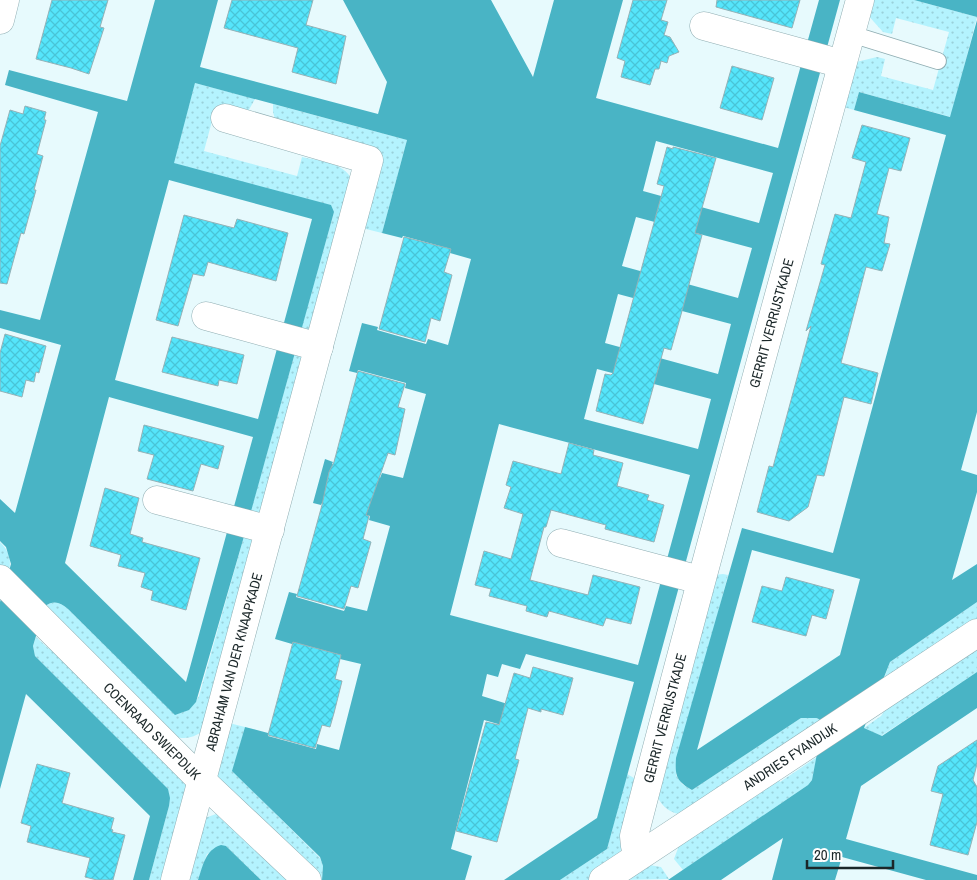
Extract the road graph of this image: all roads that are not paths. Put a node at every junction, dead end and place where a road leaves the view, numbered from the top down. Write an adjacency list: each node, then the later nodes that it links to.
1 (5, 0): 3 (street)
2 (860, 0): 5 (street, GERRIT VERRIJSTKADE)
3 (0, 20)
4 (704, 26): 7 (street)
5 (851, 34): 6 (lane); 7 (street, GERRIT VERRIJSTKADE)
6 (938, 61)
7 (835, 62): 15 (street, GERRIT VERRIJSTKADE)
8 (225, 118): 10 (street, ABRAHAM VAN DER KNAAPKADE)
9 (206, 316): 10 (street)
10 (312, 344): 12 (street, ABRAHAM VAN DER KNAAPKADE)
11 (157, 500): 12 (street)
12 (262, 528): 17 (street, ABRAHAM VAN DER KNAAPKADE)
13 (561, 542): 15 (street)
14 (0, 579): 17 (street, COENRAAD SWIEPDIJK)
15 (695, 579): 18 (street, GERRIT VERRIJSTKADE)
16 (977, 633): 18 (street, ANDRIES FYANDIJK)
17 (202, 781): 19 (street, ABRAHAM VAN DER KNAAPKADE); 20 (street, COENRAAD SWIEPDIJK)
18 (641, 854): 21 (street, ANDRIES FYANDIJK)
19 (175, 880)
20 (307, 880)
21 (603, 880)

